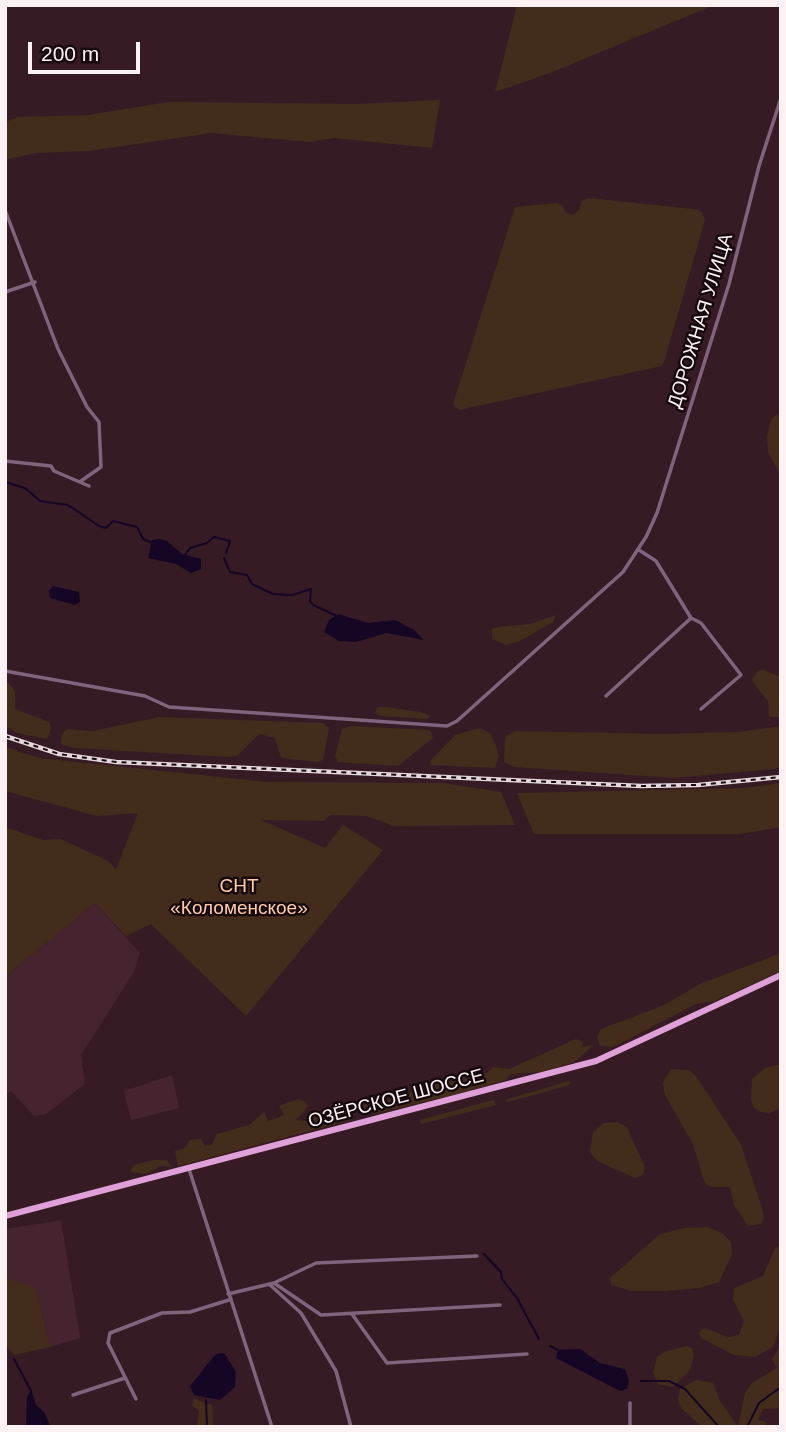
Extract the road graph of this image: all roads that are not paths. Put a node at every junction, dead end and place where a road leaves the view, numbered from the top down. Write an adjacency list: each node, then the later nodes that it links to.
1 (781, 98): 8 (street, ДОРОЖНАЯ УЛИЦА)
2 (5, 210): 3 (street)
3 (34, 282): 4 (street); 6 (street)
4 (5, 292)
5 (5, 461): 6 (street)
6 (81, 481): 7 (street)
7 (89, 486)
8 (639, 550): 9 (street); 10 (street, ДОРОЖНАЯ УЛИЦА)
9 (691, 618): 11 (street); 12 (street)
10 (5, 671)
11 (606, 696)
12 (701, 709)
13 (781, 975): 14 (main road, ОЗЁРСКОЕ ШОССЕ)
14 (189, 1168): 15 (main road, ОЗЁРСКОЕ ШОССЕ); 18 (street)
15 (5, 1216)
16 (477, 1256): 17 (street)
17 (271, 1283): 18 (street); 21 (street); 28 (street)
18 (228, 1294): 19 (street)
19 (229, 1300): 23 (street); 27 (street)
20 (500, 1305): 21 (street)
21 (352, 1314): 22 (street)
22 (527, 1354)
23 (125, 1378): 24 (street); 25 (street)
24 (73, 1395)
25 (136, 1399)
26 (630, 1403): 29 (street)
27 (272, 1427)
28 (351, 1427)
29 (630, 1427)

